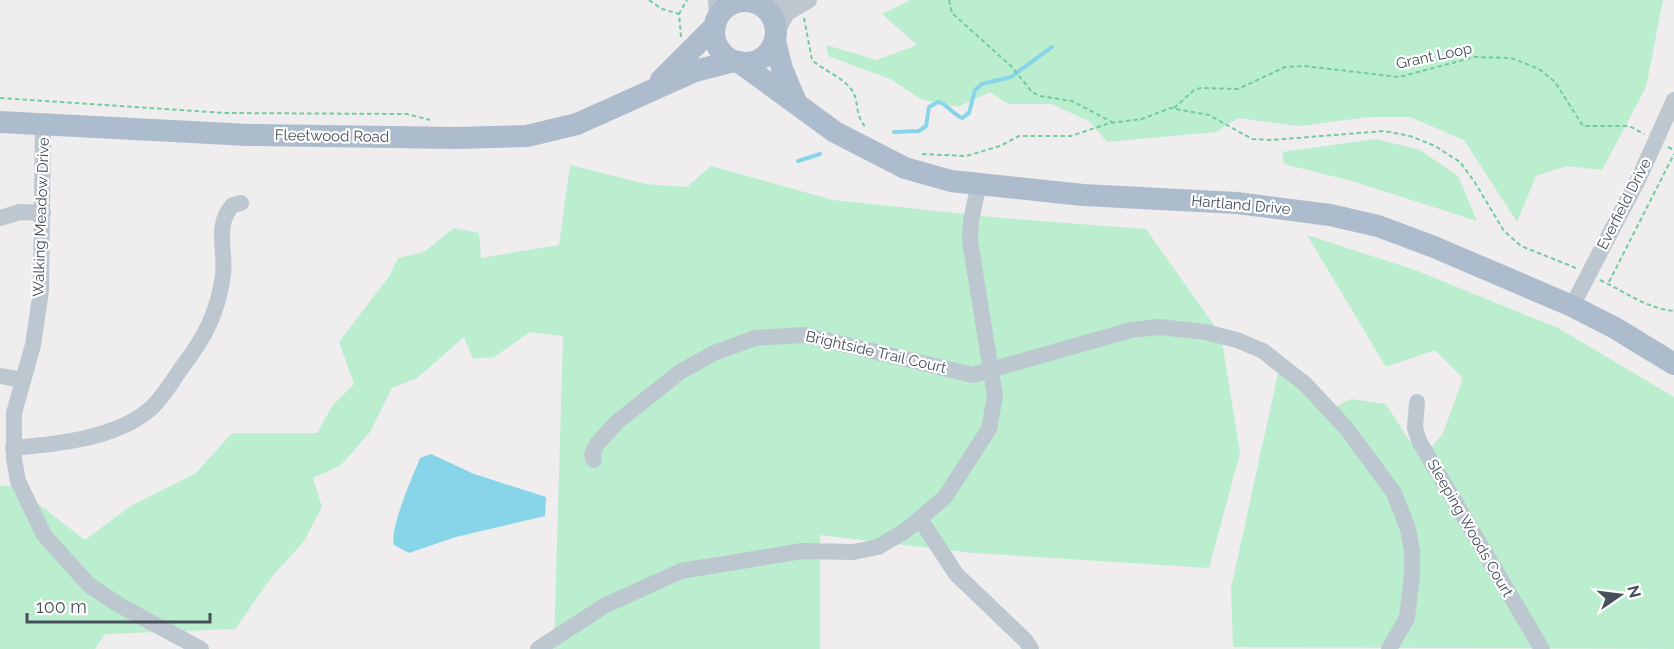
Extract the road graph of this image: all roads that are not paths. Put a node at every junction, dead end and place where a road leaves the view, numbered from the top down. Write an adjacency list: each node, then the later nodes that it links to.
1 (785, 0): 2 (street)
2 (755, 2): 4 (main road); 5 (main road, Hartland Drive)
3 (806, 7): 5 (street)
4 (716, 14): 6 (main road, Hartland Drive); 7 (main road, Fleetwood Road)
5 (776, 36): 6 (main road); 9 (main road, Hartland Drive)
6 (737, 62): 7 (main road, Fleetwood Road); 9 (main road, Hartland Drive)
7 (654, 88): 11 (main road, Fleetwood Road)
8 (1674, 100): 16 (street, Everfield Drive)
9 (796, 102): 12 (main road, Hartland Drive)
10 (0, 122): 11 (main road, Fleetwood Road)
11 (44, 125): 14 (street, Walking Meadow Drive)
12 (979, 184): 16 (main road, Hartland Drive); 18 (street)
13 (241, 203): 22 (street)
14 (43, 213): 15 (street); 20 (street, Walking Meadow Drive)
15 (0, 218)
16 (1572, 306): 17 (main road, Hartland Drive)
17 (1674, 364)
18 (991, 372): 23 (street, Brightside Trail Court); 24 (street); 28 (street, Brightside Trail Court)
19 (0, 376): 20 (street)
20 (23, 380): 22 (street, Walking Meadow Drive)
21 (1417, 402): 29 (street, Sleeping Woods Court)
22 (13, 448): 26 (street, Walking Meadow Drive)
23 (594, 460)
24 (920, 519): 25 (street); 27 (street)
25 (548, 646)
26 (201, 649)
27 (1031, 649)
28 (1389, 649)
29 (1542, 649)

